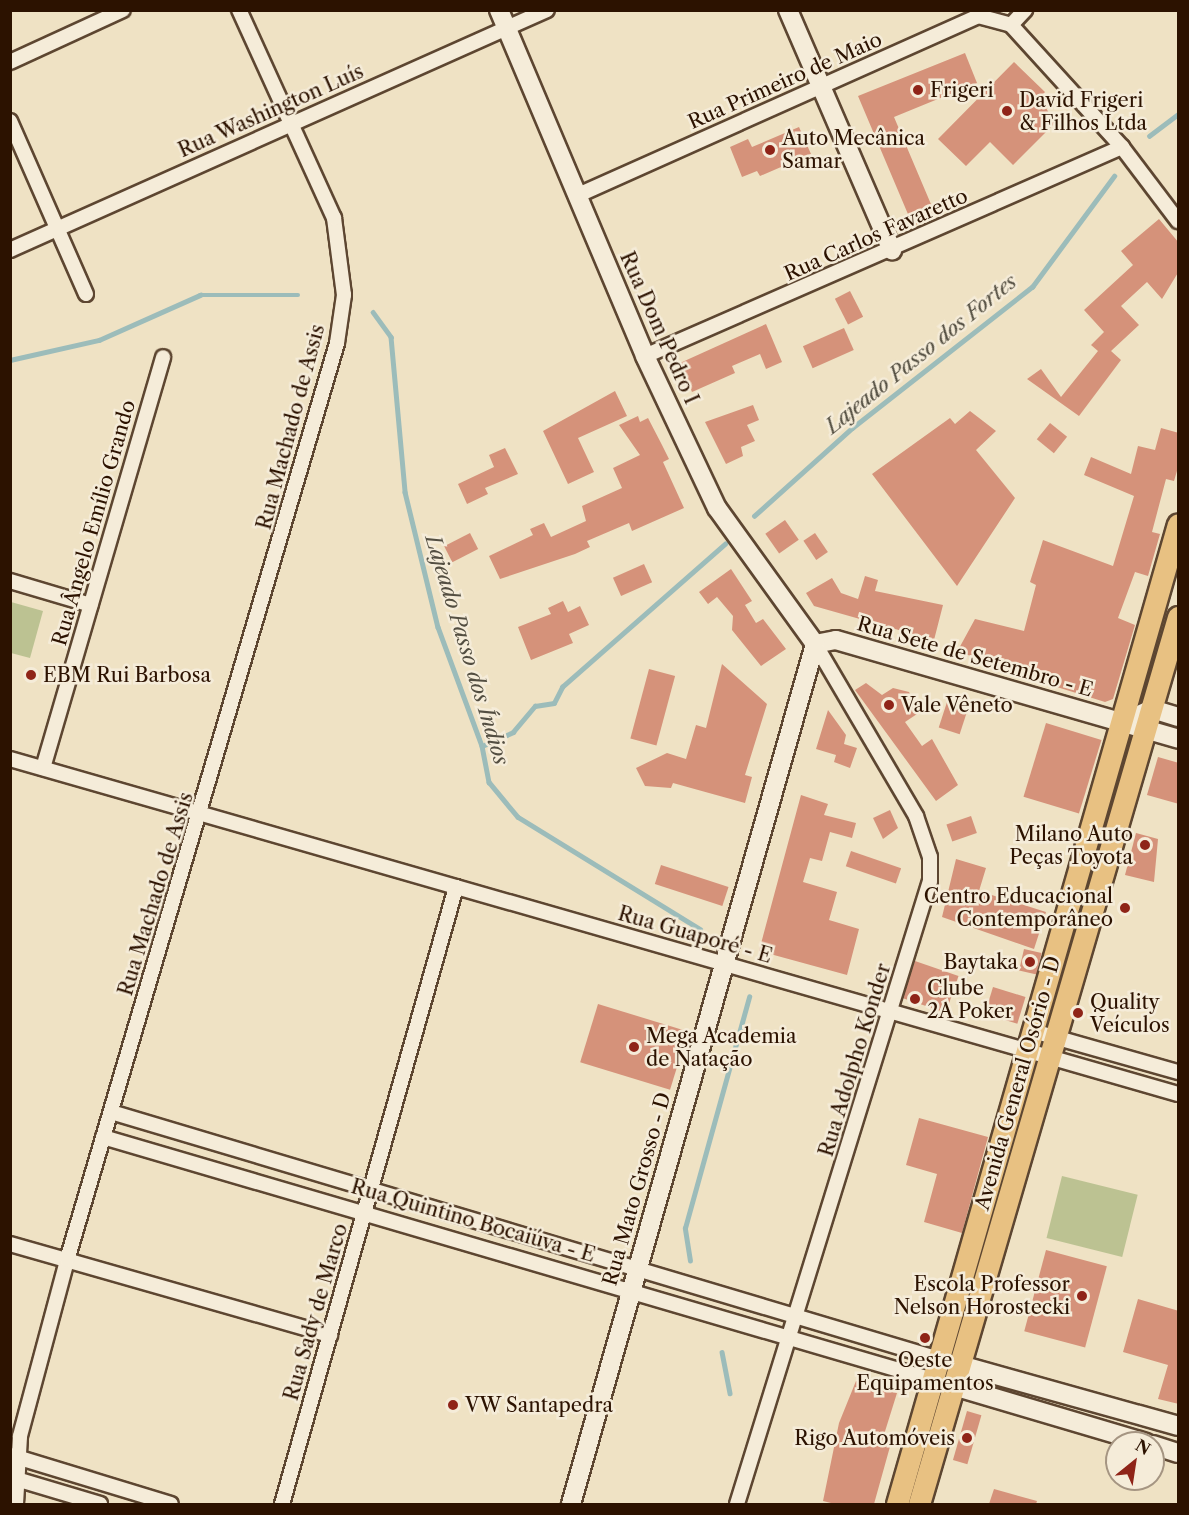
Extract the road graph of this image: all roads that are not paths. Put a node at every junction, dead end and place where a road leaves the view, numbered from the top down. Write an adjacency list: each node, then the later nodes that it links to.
1 (123, 10): 10 (street)
2 (239, 10): 13 (street, Rua Machado de Assis)
3 (499, 10): 9 (street, Rua Dom Pedro I)
4 (547, 10): 9 (street, Rua Washington Luís)
5 (788, 10): 11 (street)
6 (1025, 10): 8 (street)
7 (975, 13): 8 (street, Rua Primeiro de Maio); 11 (street, Rua Primeiro de Maio)
8 (1011, 25): 14 (street)
9 (507, 28): 13 (street, Rua Washington Luís); 15 (street, Rua Dom Pedro I)
10 (10, 62)
11 (821, 87): 15 (street, Rua Primeiro de Maio); 19 (street)
12 (10, 121): 17 (street)
13 (292, 123): 17 (street, Rua Washington Luís); 35 (street, Rua Machado de Assis)
14 (1122, 147): 16 (street); 19 (street, Rua Carlos Favaretto)
15 (576, 196): 21 (street, Rua Dom Pedro I)
16 (1179, 221)
17 (58, 228): 18 (street, Rua Washington Luís); 20 (street)
18 (10, 250)
19 (892, 250): 21 (street, Rua Carlos Favaretto)
20 (86, 294)
21 (645, 356): 27 (street, Rua Dom Pedro I)
22 (163, 357): 25 (street, Rua Ângelo Emílio Grando)
23 (1179, 524): 30 (main road, Avenida General Osório - D)
24 (10, 581): 25 (street)
25 (91, 604): 34 (street, Rua Ângelo Emílio Grando)
26 (1179, 617): 28 (main road, Avenida General Osório - D)
27 (815, 644): 30 (street, Rua Sete de Setembro - E); 37 (street, Rua Mato Grosso - D); 38 (street, Rua Adolpho Konder)
28 (1152, 709): 29 (street); 30 (street); 31 (main road, Avenida General Osório - D)
29 (1179, 717)
30 (1121, 723): 31 (street, Rua Sete de Setembro - E); 39 (main road, Avenida General Osório - D)
31 (1146, 730): 32 (street, Rua Sete de Setembro - E); 40 (main road, Avenida General Osório - D)
32 (1179, 739)
33 (10, 759): 34 (street, Rua Guaporé - E)
34 (43, 768): 35 (street, Rua Guaporé - E)
35 (200, 814): 36 (street, Rua Guaporé - E); 43 (street, Rua Machado de Assis)
36 (456, 887): 37 (street, Rua Guaporé - E); 47 (street, Rua Sady de Marco)
37 (726, 963): 38 (street, Rua Guaporé - E); 51 (street, Rua Mato Grosso - D)
38 (890, 1011): 39 (street, Rua Guaporé - E); 53 (street, Rua Adolpho Konder)
39 (1030, 1040): 40 (street, Rua Guaporé - E); 40 (street, Rua Guaporé - E); 56 (main road, Avenida General Osório - D)
40 (1052, 1046): 41 (street, Rua Guaporé - E); 42 (street, Rua Guaporé - E); 57 (main road, Avenida General Osório - D)
41 (1179, 1072)
42 (1179, 1094)
43 (111, 1112): 44 (street, Rua Machado de Assis); 45 (street, Rua Quintino Bocaiúva - E)
44 (103, 1137): 46 (street, Rua Quintino Bocaiúva - E); 50 (street, Rua Machado de Assis)
45 (246, 1152): 46 (street); 47 (street, Rua Quintino Bocaiúva - E)
46 (239, 1176): 48 (street, Rua Quintino Bocaiúva - E)
47 (371, 1188): 48 (street, Rua Sady de Marco); 51 (street, Rua Quintino Bocaiúva - E)
48 (364, 1213): 52 (street, Rua Quintino Bocaiúva - E); 54 (street, Rua Sady de Marco)
49 (10, 1244): 50 (street)
50 (67, 1260): 54 (street); 64 (street, Rua Machado de Assis)
51 (639, 1266): 52 (street, Rua Mato Grosso - D); 53 (street, Rua Quintino Bocaiúva - E)
52 (632, 1291): 55 (street, Rua Quintino Bocaiúva - E); 70 (street, Rua Mato Grosso - D)
53 (797, 1314): 55 (street, Rua Adolpho Konder); 56 (street, Rua Quintino Bocaiúva - E)
54 (330, 1335): 69 (street, Rua Sady de Marco)
55 (790, 1338): 58 (street, Rua Quintino Bocaiúva - E); 71 (street, Rua Adolpho Konder)
56 (939, 1359): 58 (main road, Avenida General Osório - D)
57 (960, 1365): 59 (main road, Avenida General Osório - D); 60 (street)
58 (933, 1380): 72 (main road, Avenida General Osório - D)
59 (954, 1386): 61 (street); 73 (main road, Avenida General Osório - D)
60 (1077, 1398): 61 (street); 62 (street)
61 (1071, 1420): 63 (street)
62 (1179, 1426)
63 (1107, 1431)
64 (13, 1456): 65 (street, Rua Machado de Assis); 68 (street)
65 (14, 1479): 66 (street, Rua Machado de Assis); 67 (street)
66 (16, 1504)
67 (100, 1504)
68 (171, 1504)
69 (282, 1504)
70 (571, 1504)
71 (737, 1504)
72 (897, 1504)
73 (920, 1504)

